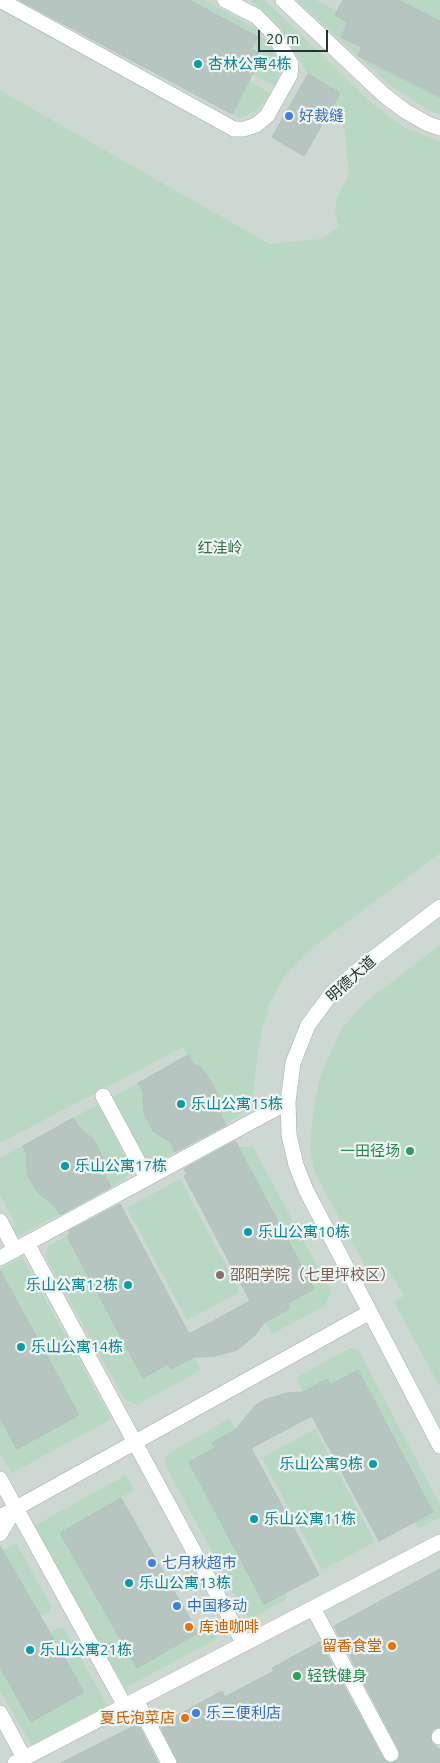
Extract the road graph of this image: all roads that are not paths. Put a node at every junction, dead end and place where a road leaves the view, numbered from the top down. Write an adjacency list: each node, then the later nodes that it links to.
1 (0, 0): 2 (lane)
2 (226, 0)
3 (283, 0): 4 (lane)
4 (440, 128)
5 (440, 907): 7 (lane, 明德大道)
6 (103, 1096): 8 (lane)
7 (288, 1102): 8 (lane); 12 (lane, 明德大道)
8 (147, 1178): 10 (lane)
9 (0, 1220): 10 (lane)
10 (21, 1246): 11 (lane); 13 (lane)
11 (0, 1258)
12 (370, 1312): 13 (lane); 14 (lane, 明德大道)
13 (136, 1441): 16 (lane); 21 (lane)
14 (440, 1446)
15 (0, 1479): 16 (lane)
16 (16, 1508): 17 (lane); 18 (lane); 22 (lane)
17 (0, 1516)
18 (0, 1534)
19 (440, 1542): 20 (lane)
20 (312, 1608): 21 (lane); 24 (lane)
21 (244, 1644): 22 (lane)
22 (130, 1703): 25 (lane); 26 (lane)
23 (0, 1713): 25 (lane)
24 (391, 1754)
25 (20, 1760)
26 (169, 1763)

